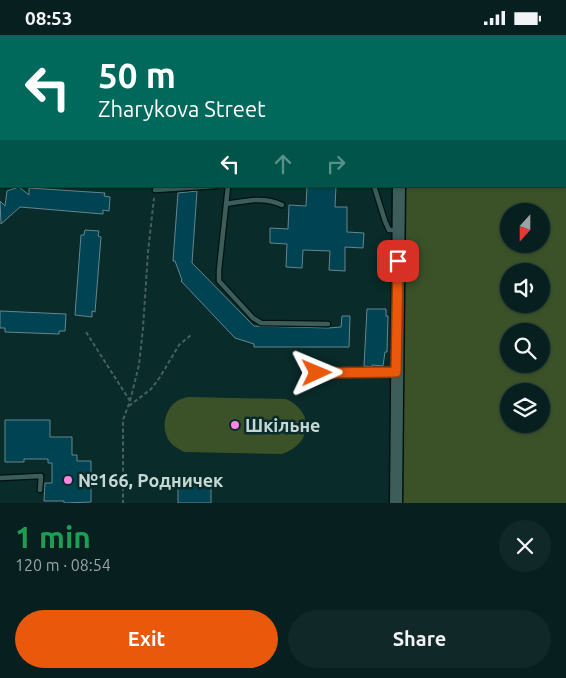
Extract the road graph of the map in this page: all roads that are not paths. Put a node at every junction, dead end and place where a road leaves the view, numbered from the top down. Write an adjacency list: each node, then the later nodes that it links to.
1 (199, 187): 5 (lane)
2 (228, 187): 6 (lane)
3 (374, 187): 8 (lane)
4 (399, 187): 10 (street)
5 (155, 190)
6 (226, 204): 7 (lane); 9 (lane)
7 (282, 205)
8 (399, 230)
9 (328, 324)
10 (396, 372): 11 (lane); 14 (street)
11 (317, 373)
12 (0, 478): 13 (lane)
13 (40, 490)
14 (396, 503)

